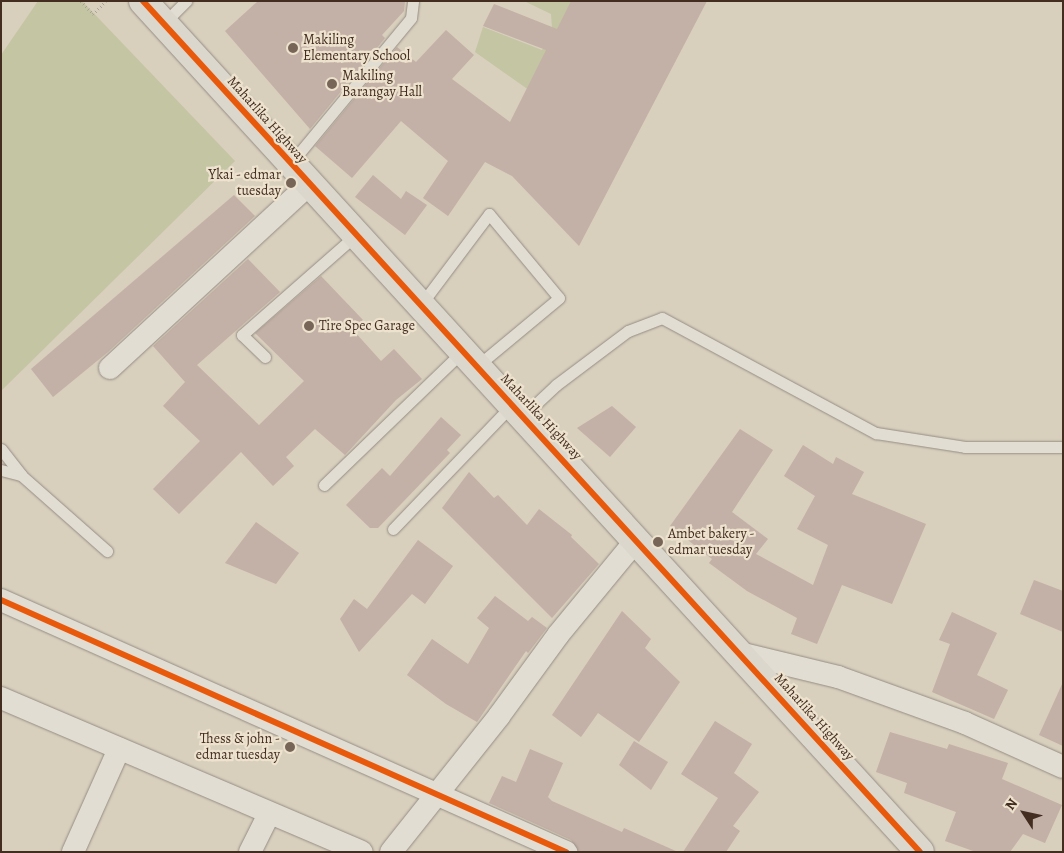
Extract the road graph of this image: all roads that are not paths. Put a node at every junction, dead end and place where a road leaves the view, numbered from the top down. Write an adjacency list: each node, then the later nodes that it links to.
1 (143, 1): 4 (highway, Maharlika Highway)
2 (186, 1): 4 (lane)
3 (412, 1): 5 (lane)
4 (163, 24): 5 (highway, Maharlika Highway)
5 (290, 164): 6 (highway, Maharlika Highway)
6 (308, 184): 7 (highway, Maharlika Highway); 11 (street)
7 (356, 235): 8 (highway, Maharlika Highway); 9 (lane)
8 (420, 306): 10 (highway, Maharlika Highway); 10 (lane)
9 (265, 357)
10 (469, 359): 12 (highway, Maharlika Highway); 17 (lane)
11 (110, 368)
12 (517, 411): 13 (lane); 18 (lane); 19 (highway, Maharlika Highway)
13 (1063, 447)
14 (1, 449): 16 (lane)
15 (1, 470): 16 (lane)
16 (21, 475): 20 (lane)
17 (324, 486)
18 (393, 529)
19 (637, 539): 22 (highway, Maharlika Highway); 26 (street)
20 (107, 552)
21 (1, 600): 26 (street)
22 (739, 653): 25 (street); 33 (highway, Maharlika Highway)
23 (1, 698): 24 (street)
24 (118, 749): 27 (street); 28 (street)
25 (1063, 766)
26 (437, 792): 31 (street); 32 (street)
27 (269, 814): 29 (street); 30 (street)
28 (73, 852)
29 (250, 852)
30 (362, 852)
31 (391, 852)
32 (566, 852)
33 (920, 852)

